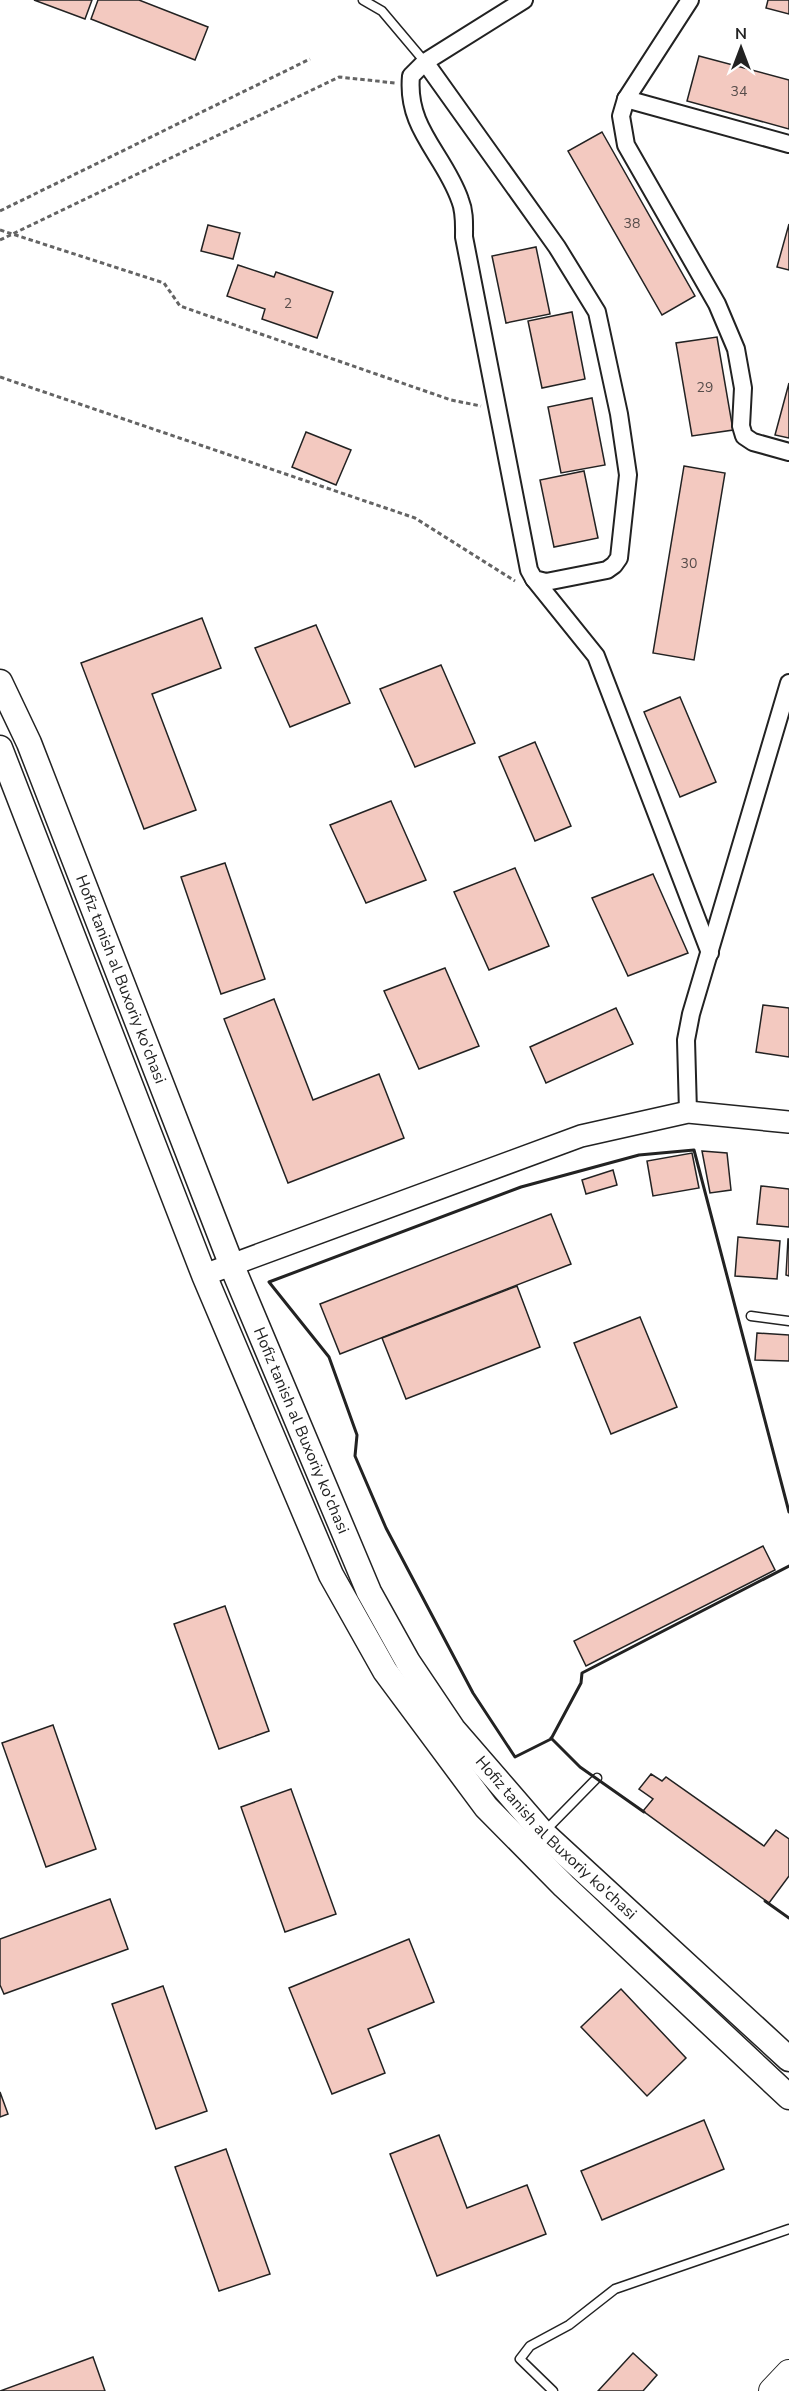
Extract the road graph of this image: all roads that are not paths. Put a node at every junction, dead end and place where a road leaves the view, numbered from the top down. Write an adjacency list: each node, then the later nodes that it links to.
1 (363, 0): 4 (lane)
2 (524, 0): 4 (street)
3 (690, 0): 5 (street)
4 (425, 62): 8 (street); 8 (street)
5 (626, 99): 6 (street); 7 (street)
6 (789, 144)
7 (789, 452)
8 (534, 579): 12 (street)
9 (0, 682): 15 (main road, Hofiz tanish al Buxoriy ko'chasi)
10 (788, 692): 12 (street)
11 (0, 748): 16 (main road, Hofiz tanish al Buxoriy ko'chasi)
12 (710, 952): 13 (street)
13 (688, 1112): 14 (street); 15 (street)
14 (789, 1122)
15 (232, 1266): 16 (street); 20 (main road, Hofiz tanish al Buxoriy ko'chasi)
16 (204, 1275): 22 (main road, Hofiz tanish al Buxoriy ko'chasi)
17 (751, 1316): 18 (lane)
18 (789, 1321)
19 (597, 1778): 20 (lane)
20 (543, 1833): 21 (main road, Hofiz tanish al Buxoriy ko'chasi)
21 (789, 2059)
22 (789, 2097)
23 (789, 2229): 25 (lane)
24 (789, 2373): 26 (main road)
25 (553, 2391)
26 (772, 2391)

